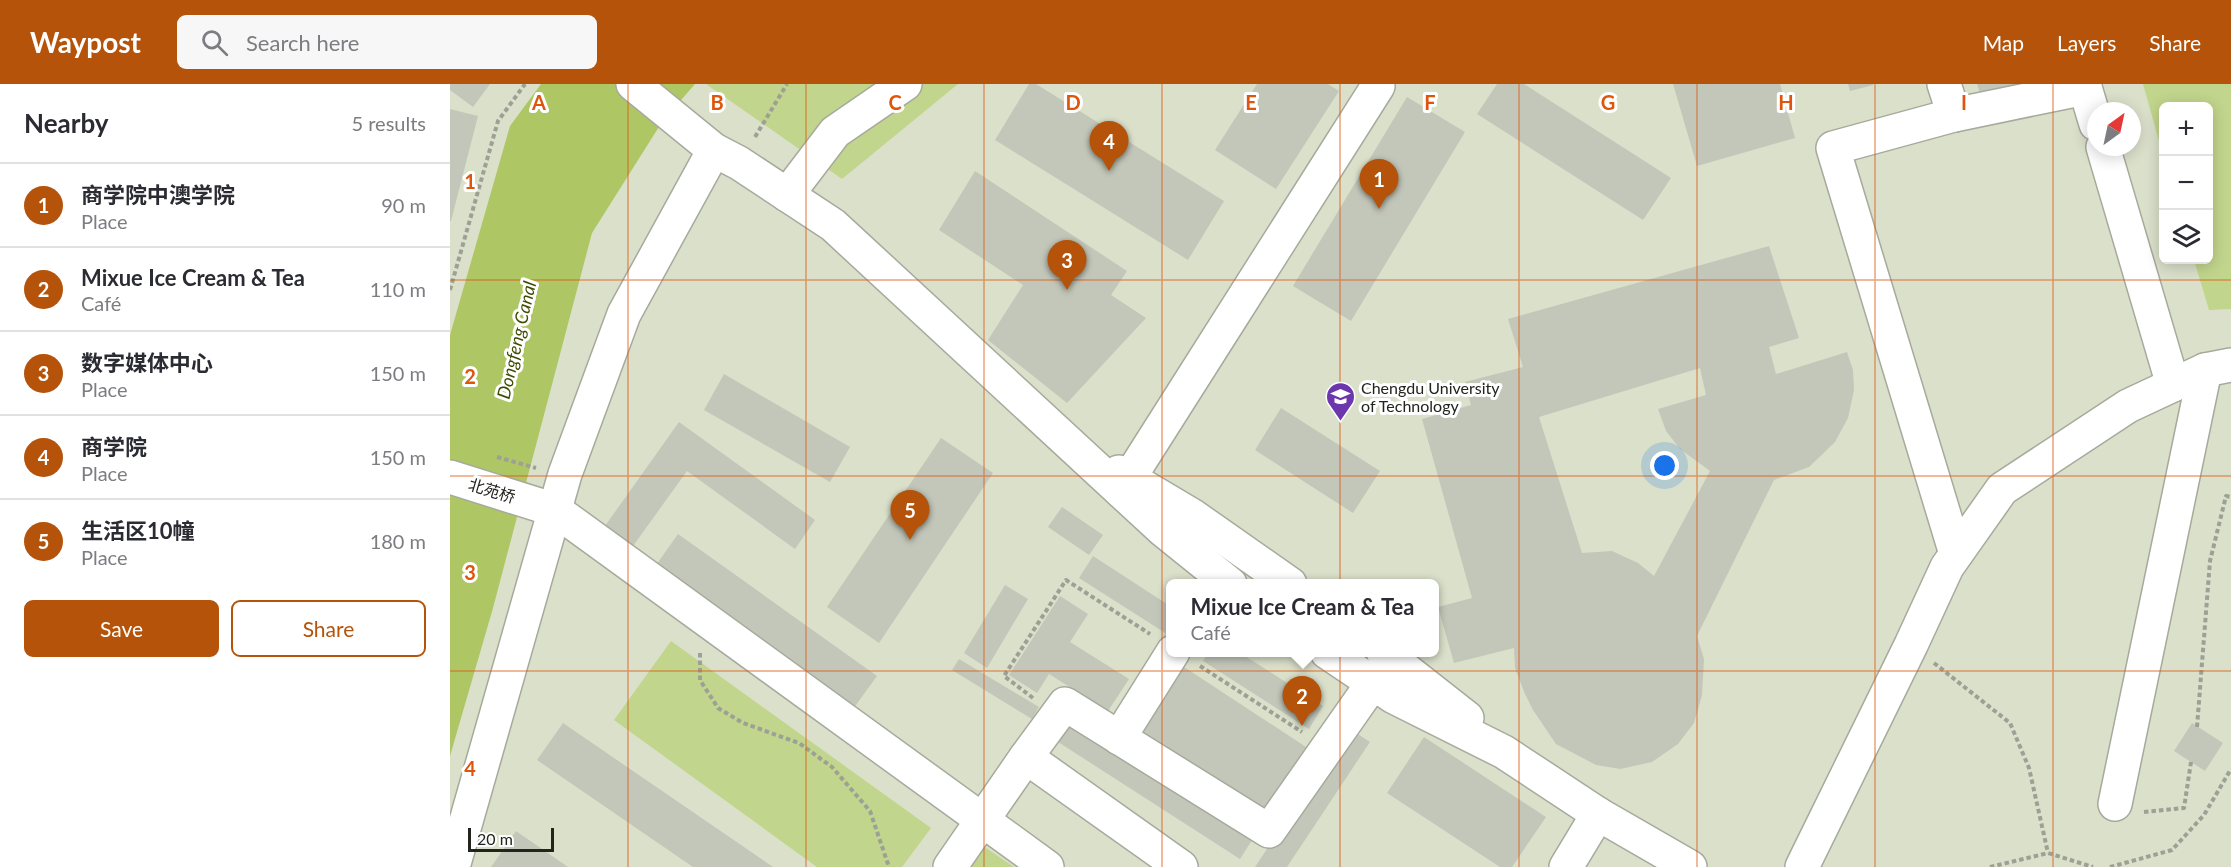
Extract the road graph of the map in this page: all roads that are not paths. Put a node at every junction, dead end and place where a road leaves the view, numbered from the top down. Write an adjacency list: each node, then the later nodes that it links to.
1 (633, 84): 9 (street)
2 (905, 84): 10 (street)
3 (1944, 84): 7 (street)
4 (1378, 86): 14 (street)
5 (2085, 86): 6 (street); 7 (street)
6 (2090, 102)
7 (1953, 115): 16 (street)
8 (2106, 156): 12 (street)
9 (727, 157): 10 (street); 15 (street)
10 (787, 195): 14 (street)
11 (2218, 368): 12 (street); 26 (street)
12 (2174, 385): 16 (street)
13 (450, 477): 15 (street, 北苑桥)
14 (1125, 484): 17 (street); 18 (street)
15 (545, 507): 28 (street, 北苑桥); 30 (street)
16 (1956, 554): 35 (street)
17 (1223, 579)
18 (1283, 579)
19 (1170, 657): 23 (street)
20 (1334, 657): 22 (street)
21 (1389, 657): 24 (street)
22 (1372, 684): 23 (street); 24 (street)
23 (1119, 738): 25 (street)
24 (1504, 752): 27 (street)
25 (1026, 757): 28 (street); 33 (street)
26 (2115, 804)
27 (1598, 814): 29 (street); 34 (street)
28 (983, 821): 31 (street); 32 (street, 北苑桥)
29 (1580, 862)
30 (453, 867)
31 (950, 867)
32 (1047, 867)
33 (1181, 867)
34 (1690, 867)
35 (1802, 867)

